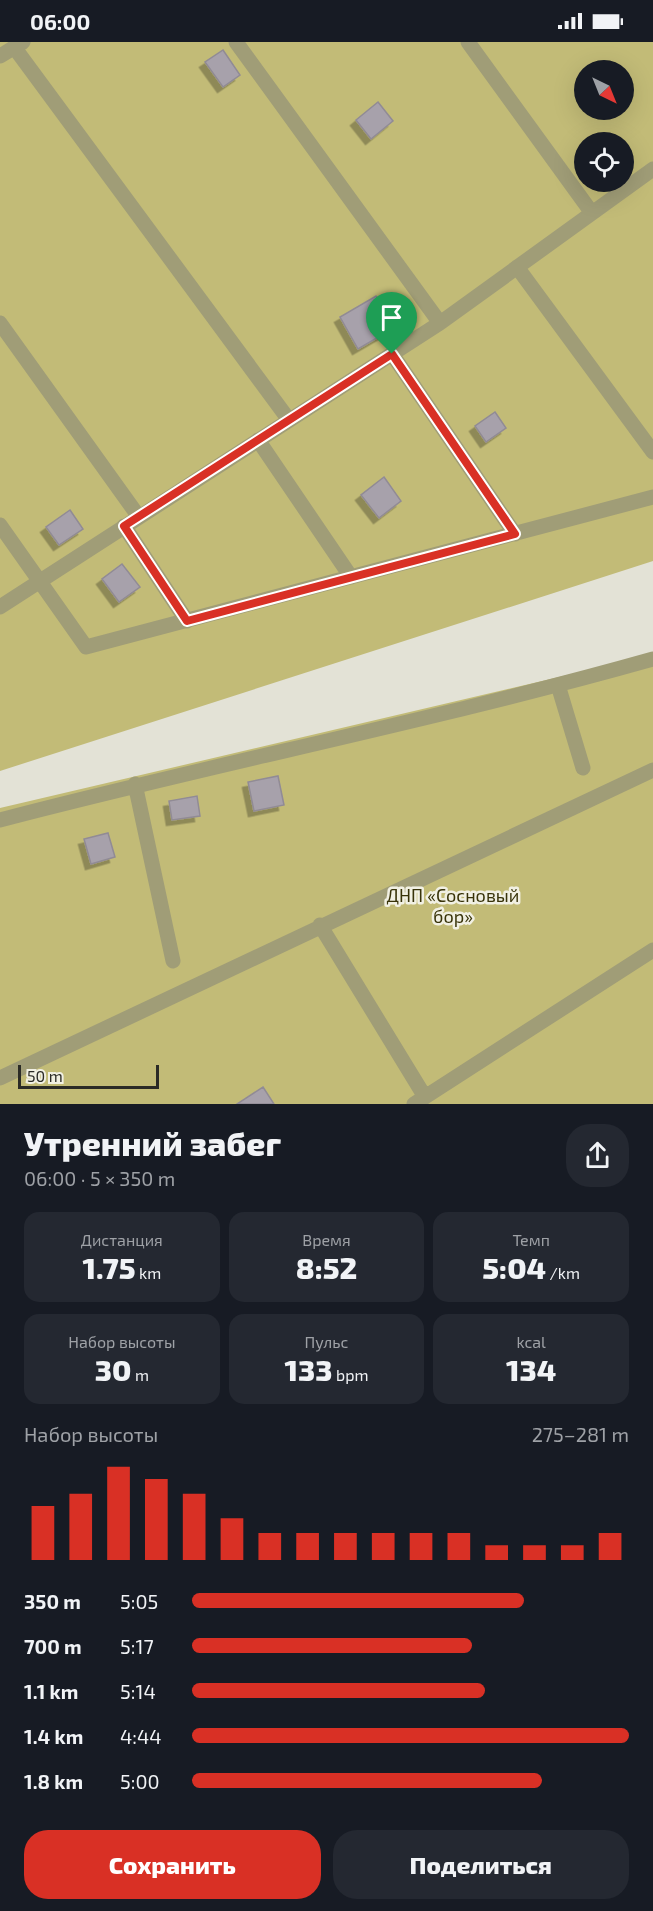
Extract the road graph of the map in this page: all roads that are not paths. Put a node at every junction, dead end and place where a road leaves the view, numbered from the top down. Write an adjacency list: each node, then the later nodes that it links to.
1 (236, 42): 10 (lane)
2 (468, 42): 7 (lane)
3 (19, 45): 4 (lane); 12 (lane)
4 (0, 56)
5 (648, 172): 6 (lane); 7 (lane)
6 (653, 188)
7 (592, 213): 8 (lane)
8 (517, 267): 10 (lane); 14 (lane)
9 (0, 323): 16 (lane)
10 (440, 323): 11 (lane)
11 (392, 354): 12 (lane); 19 (lane)
12 (289, 420): 13 (lane)
13 (258, 440): 16 (lane); 20 (lane)
14 (653, 452)
15 (653, 497): 19 (lane)
16 (139, 517): 18 (lane)
17 (0, 525): 21 (lane)
18 (124, 526): 21 (lane); 23 (lane)
19 (515, 534): 20 (lane)
20 (351, 577): 23 (lane)
21 (39, 581): 22 (lane); 23 (lane)
22 (0, 607)
23 (187, 621)
24 (653, 658): 25 (lane)
25 (558, 685): 26 (lane); 28 (lane)
26 (583, 768)
27 (653, 770): 30 (lane)
28 (135, 784): 29 (lane); 32 (lane)
29 (0, 820)
30 (320, 925): 33 (lane); 34 (lane)
31 (653, 950): 34 (lane)
32 (173, 962)
33 (0, 1078)
34 (420, 1101)

